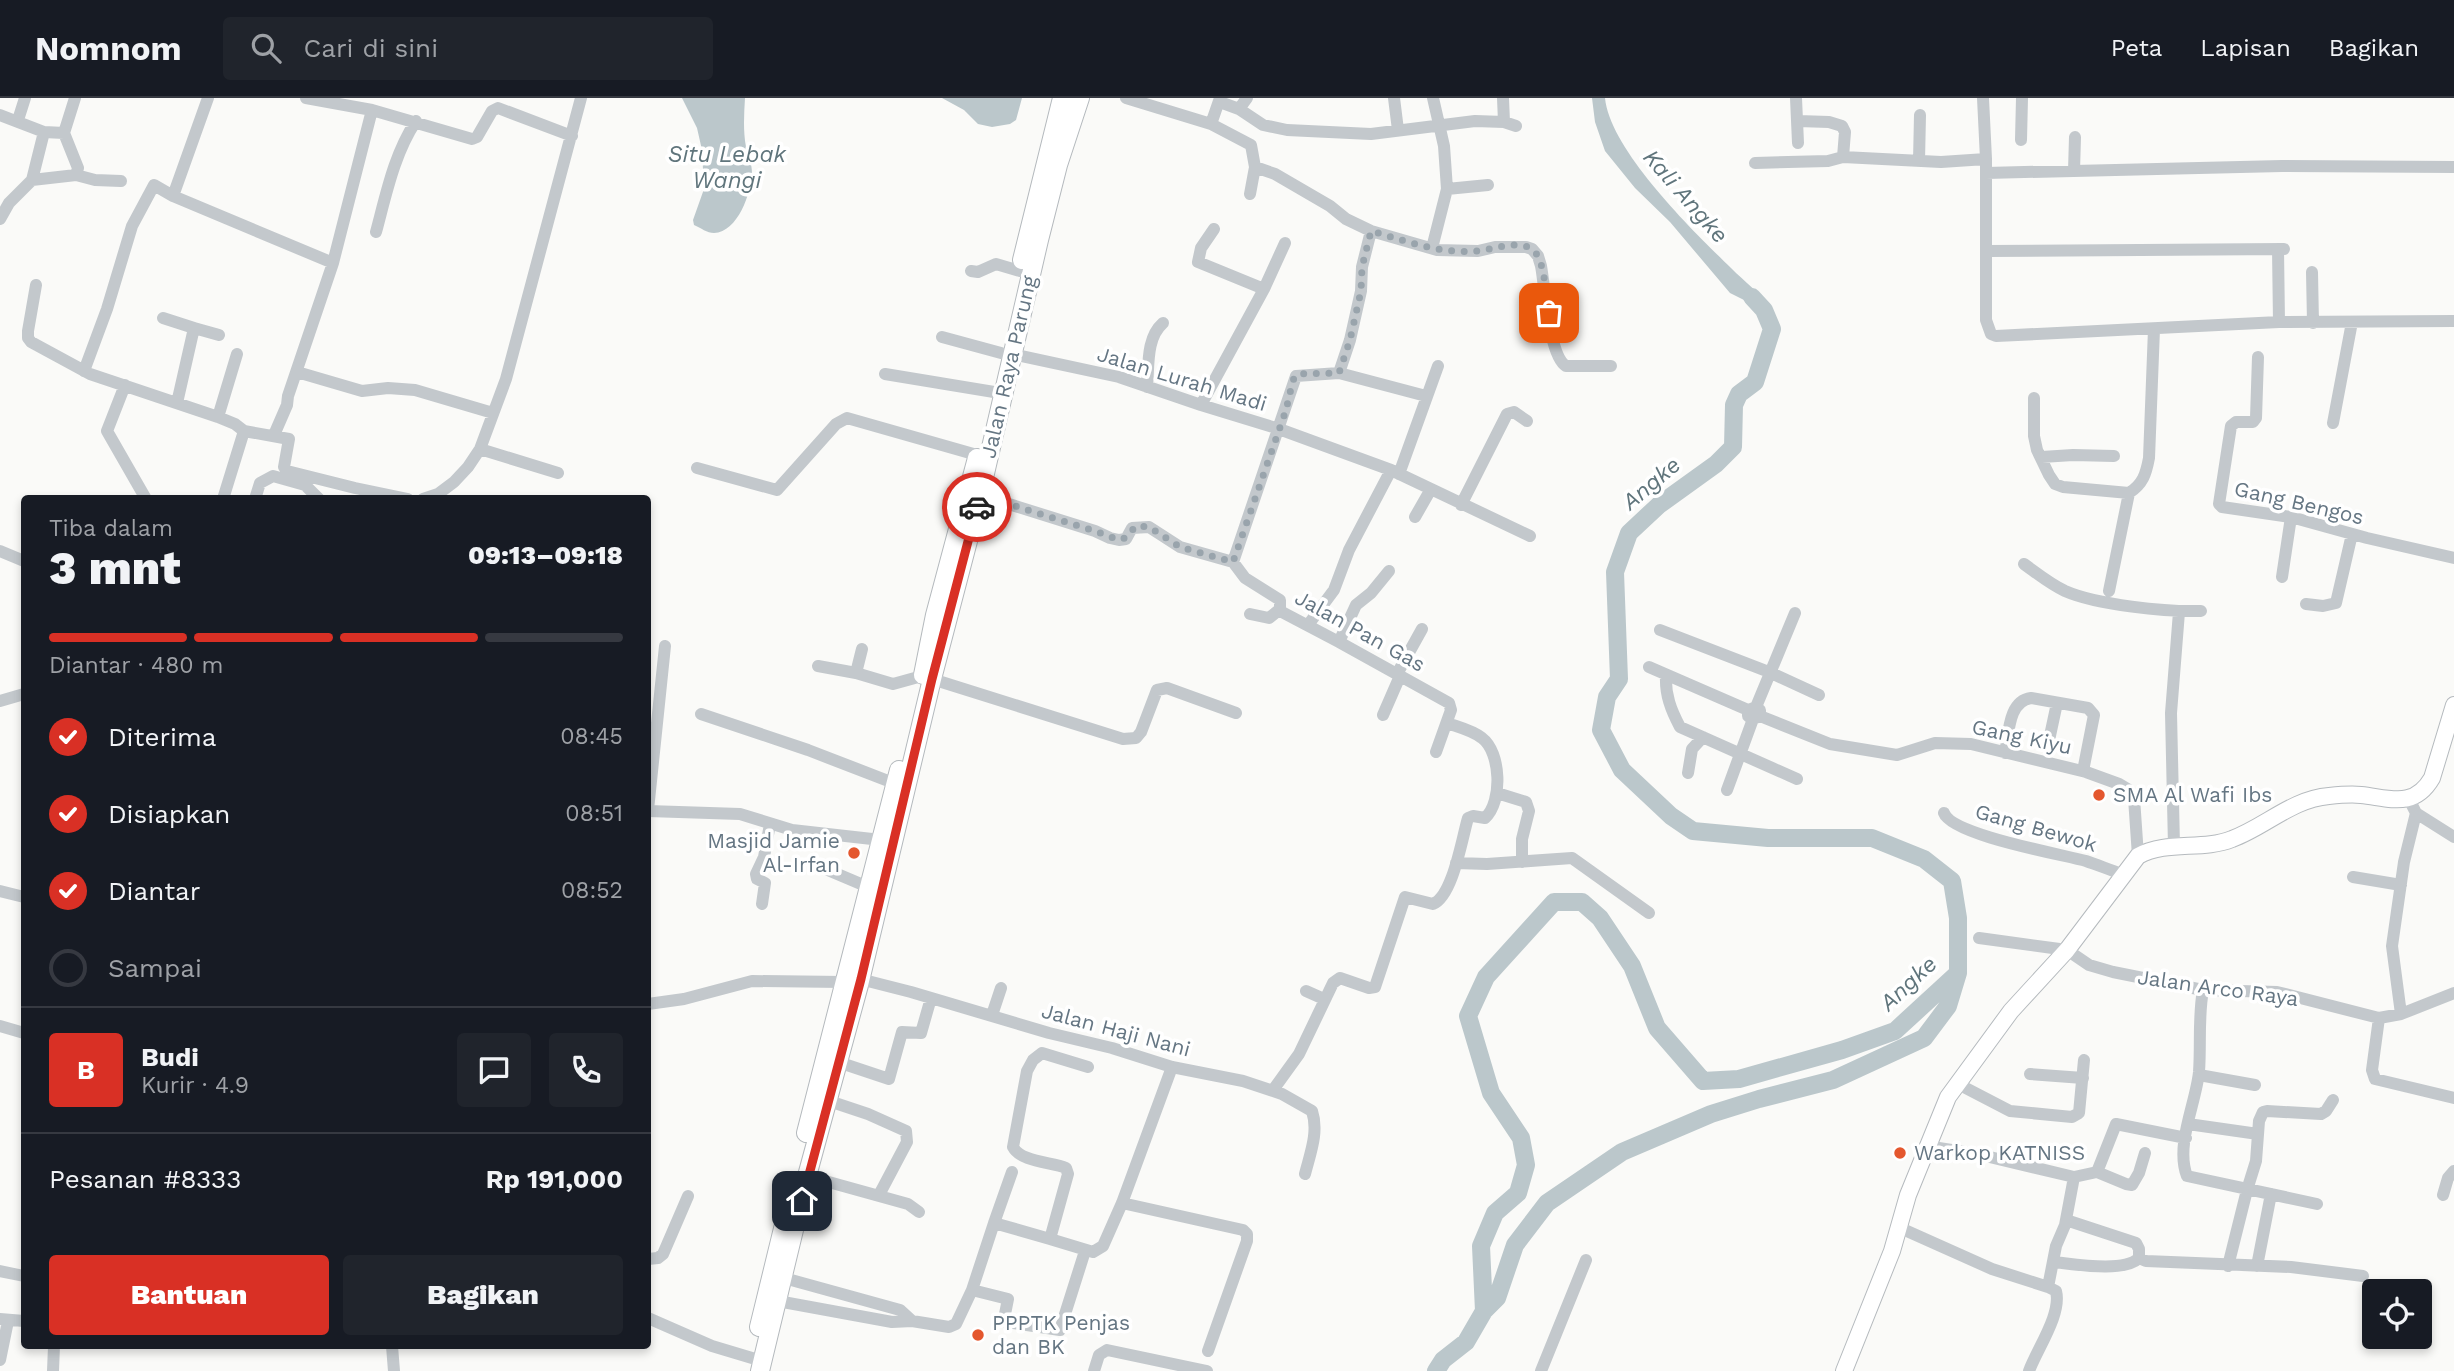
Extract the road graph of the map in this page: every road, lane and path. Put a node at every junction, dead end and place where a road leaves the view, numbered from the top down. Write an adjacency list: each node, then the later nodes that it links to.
1 (25, 98): 22 (street)
2 (75, 98): 29 (street)
3 (208, 98): 47 (street)
4 (306, 98): 17 (street)
5 (581, 98): 30 (street)
6 (1062, 98): 52 (highway, Jalan Raya Parung)
7 (1080, 98): 52 (highway, Jalan Raya Parung)
8 (1126, 98): 25 (street)
9 (1247, 98): 18 (street)
10 (1394, 98): 27 (street)
11 (1433, 98): 26 (street)
12 (1503, 98): 26 (street)
13 (1796, 98): 24 (street)
14 (1983, 98): 37 (street)
15 (2022, 98): 32 (street)
16 (1220, 100): 18 (street); 25 (street)
17 (343, 102): 19 (street)
18 (1239, 109): 27 (street)
19 (372, 110): 23 (street); 56 (street)
20 (0, 115): 22 (street)
21 (1920, 115): 35 (street)
22 (18, 120): 28 (street)
23 (416, 121): 30 (street); 51 (street)
24 (1798, 121): 33 (street); 34 (street)
25 (1210, 124): 38 (street)
26 (1440, 126): 27 (street); 45 (street)
27 (1398, 130)
28 (44, 132): 29 (street); 42 (street)
29 (64, 133): 41 (street)
30 (572, 136): 88 (street)
31 (2075, 137): 40 (street)
32 (2021, 140)
33 (1798, 143)
34 (1843, 157): 35 (street); 36 (street)
35 (1919, 161): 37 (street)
36 (1755, 163)
37 (1986, 166): 40 (street); 55 (street)
38 (1255, 167): 46 (street); 50 (street)
39 (2454, 167): 40 (street)
40 (2074, 171)
41 (76, 175): 42 (street); 43 (street)
42 (32, 180): 48 (street)
43 (121, 181)
44 (1488, 185): 45 (street)
45 (1447, 189): 54 (street)
46 (1250, 194)
47 (173, 196): 56 (street); 77 (street)
48 (0, 219)
49 (1214, 229): 61 (street)
50 (1371, 231): 54 (street); 79 (street)
51 (376, 232)
52 (1033, 239): 58 (highway, Jalan Raya Parung); 72 (highway, Jalan Raya Parung)
53 (1285, 243): 61 (street)
54 (1432, 248): 76 (street)
55 (1987, 251): 64 (street); 69 (street)
56 (333, 263): 78 (street)
57 (971, 271): 58 (street)
58 (1020, 271): 72 (highway, Jalan Raya Parung)
59 (2312, 272): 67 (street)
60 (36, 285): 77 (street)
61 (1264, 289): 87 (street)
62 (163, 318): 68 (street)
63 (2454, 321): 65 (street)
64 (2279, 322): 67 (street); 69 (street)
65 (2353, 322): 67 (street); 91 (street)
66 (1163, 323): 82 (street)
67 (2313, 323)
68 (194, 328): 70 (street); 86 (street)
69 (2154, 329): 103 (street)
70 (219, 335)
71 (942, 337): 72 (street, Jalan Lurah Madi)
72 (1007, 353): 82 (street, Jalan Lurah Madi); 83 (highway, Jalan Raya Parung); 110 (highway, Jalan Raya Parung)
73 (237, 354): 89 (street)
74 (2258, 357): 113 (street, Gang Bengos)
75 (1437, 366): 84 (street)
76 (1611, 366)
77 (84, 370): 81 (street)
78 (297, 372): 88 (street); 94 (street)
79 (1339, 373): 84 (street); 92 (street)
80 (885, 374): 83 (street)
81 (125, 386): 86 (street); 104 (street)
82 (1147, 387): 87 (street, Jalan Lurah Madi)
83 (994, 392): 96 (highway, Jalan Raya Parung)
84 (1426, 396): 100 (street)
85 (2034, 398): 98 (street)
86 (177, 403): 89 (street)
87 (1201, 405): 92 (street, Jalan Lurah Madi)
88 (493, 413): 95 (street)
89 (218, 417): 93 (street)
90 (1527, 421): 111 (street)
91 (2333, 423)
92 (1279, 429): 100 (street, Jalan Lurah Madi); 119 (street)
93 (244, 431): 94 (street); 105 (street)
94 (274, 435): 108 (street)
95 (481, 449): 101 (street); 109 (street)
96 (977, 455): 99 (street); 142 (highway, Jalan Raya Parung)
97 (2114, 456): 98 (street)
98 (2042, 457): 103 (street)
99 (697, 468)
100 (1395, 472): 102 (street, Jalan Lurah Madi); 130 (street)
101 (558, 473)
102 (1431, 489): 111 (street, Jalan Lurah Madi); 112 (street)
103 (2129, 493): 123 (street)
104 (144, 495)
105 (224, 495)
106 (256, 495): 107 (street)
107 (315, 495)
108 (388, 495)
109 (435, 495)
110 (980, 495): 119 (street, Jalan Pan Gas); 142 (highway, Jalan Raya Parung)
111 (1461, 505): 115 (street, Jalan Lurah Madi)
112 (1415, 517)
113 (2291, 517): 114 (street, Gang Bengos); 122 (street)
114 (2352, 534): 117 (street, Gang Bengos); 124 (street)
115 (1530, 536)
116 (0, 554): 118 (street)
117 (2454, 558)
118 (21, 560)
119 (1233, 562): 125 (street, Jalan Pan Gas)
120 (2024, 564): 127 (street)
121 (1389, 571): 133 (street)
122 (2282, 577)
123 (2109, 591)
124 (2305, 604)
125 (1279, 610): 129 (street); 130 (street, Jalan Pan Gas)
126 (2201, 611): 127 (street)
127 (2179, 612): 173 (street)
128 (1795, 613): 138 (street)
129 (1250, 614)
130 (1308, 625): 133 (street, Jalan Pan Gas)
131 (1422, 629): 140 (street)
132 (1660, 629): 138 (street)
133 (1339, 642): 140 (street, Jalan Pan Gas)
134 (665, 646): 160 (street)
135 (862, 649): 139 (street)
136 (818, 666): 139 (street)
137 (1648, 667): 141 (street, Gang Kiyu)
138 (1769, 672): 144 (street); 149 (street)
139 (856, 673): 142 (street)
140 (1398, 675): 151 (street); 152 (street, Jalan Pan Gas)
141 (1666, 676): 149 (street, Gang Kiyu); 153 (street)
142 (927, 678): 148 (street); 164 (highway, Jalan Raya Parung); 188 (highway, Jalan Raya Parung)
143 (21, 695): 145 (street)
144 (1819, 695)
145 (0, 701)
146 (2057, 703): 155 (street); 158 (street); 161 (street)
147 (2453, 709): 167 (main road)
148 (1236, 713)
149 (1754, 713): 158 (street, Gang Kiyu); 159 (street)
150 (701, 714): 164 (street)
151 (1383, 715)
152 (1447, 723): 157 (street); 166 (street)
153 (1680, 727): 154 (street); 156 (street)
154 (1703, 737): 156 (street); 159 (street)
155 (2048, 745)
156 (1692, 750): 162 (street)
157 (1436, 752)
158 (2006, 753): 161 (street, Gang Kiyu)
159 (1740, 754): 163 (street); 165 (street)
160 (651, 764)
161 (2083, 771): 174 (street, Gang Kiyu)
162 (1688, 773)
163 (1797, 779)
164 (896, 784): 172 (highway, Jalan Raya Parung)
165 (1727, 790)
166 (1497, 793): 175 (street); 176 (street)
167 (2412, 806): 171 (street); 173 (main road); 180 (street)
168 (651, 810): 170 (street)
169 (1944, 813): 178 (street, Gang Bewok)
170 (770, 824): 172 (street); 184 (street)
171 (2454, 837)
172 (881, 840): 181 (highway, Jalan Raya Parung)
173 (2174, 846): 174 (main road)
174 (2138, 856): 178 (main road)
175 (1522, 862): 176 (street); 185 (street)
176 (1456, 863): 194 (street)
177 (816, 865): 181 (street)
178 (2122, 874): 187 (main road)
179 (2353, 877): 180 (street)
180 (2400, 885): 196 (street)
181 (868, 887): 188 (highway, Jalan Raya Parung)
182 (0, 891): 183 (street)
183 (21, 896)
184 (762, 904)
185 (1649, 913)
186 (1979, 938): 187 (street)
187 (2067, 950): 190 (street, Jalan Arco Raya); 208 (main road)
188 (850, 979): 193 (street, Jalan Haji Nani); 195 (street, Jalan Haji Nani); 201 (highway, Jalan Raya Parung)
189 (1001, 988): 197 (street)
190 (2203, 990): 198 (street, Jalan Arco Raya); 206 (street)
191 (1306, 991): 194 (street)
192 (2454, 993): 196 (street, Jalan Arco Raya)
193 (932, 998): 197 (street, Jalan Haji Nani); 201 (street)
194 (1324, 999): 210 (street)
195 (651, 1004)
196 (2401, 1014): 198 (street, Jalan Arco Raya)
197 (992, 1015): 204 (street, Jalan Haji Nani)
198 (2379, 1018): 211 (street)
199 (0, 1026): 200 (street)
200 (21, 1032)
201 (832, 1060): 212 (highway, Jalan Raya Parung)
202 (2084, 1060): 207 (street)
203 (1088, 1067): 236 (street)
204 (1172, 1067): 210 (street, Jalan Haji Nani); 230 (street)
205 (2030, 1074): 207 (street)
206 (2199, 1075): 209 (street); 214 (street)
207 (2082, 1078): 208 (street)
208 (1958, 1084): 217 (main road)
209 (2255, 1085)
210 (1273, 1090): 222 (street, Jalan Haji Nani)
211 (2454, 1098)
212 (821, 1099): 223 (highway, Jalan Raya Parung); 227 (street); 247 (highway, Jalan Raya Parung)
213 (2333, 1100): 215 (street)
214 (2188, 1124): 215 (street); 216 (street)
215 (2258, 1134): 225 (street)
216 (2186, 1138): 221 (street); 225 (street)
217 (1926, 1146): 224 (street); 235 (main road)
218 (2146, 1153): 221 (street)
219 (2454, 1171): 228 (street)
220 (1012, 1172): 234 (street)
221 (2097, 1172): 224 (street)
222 (1305, 1174)
223 (807, 1176): 227 (street); 247 (highway, Jalan Raya Parung)
224 (2074, 1177): 233 (street)
225 (2247, 1190): 226 (street); 242 (street)
226 (2272, 1194): 231 (street); 243 (street)
227 (879, 1195): 232 (street)
228 (2443, 1195)
229 (688, 1196): 240 (street)
230 (1122, 1203): 237 (street); 258 (street)
231 (2317, 1204)
232 (919, 1212)
233 (2066, 1220): 238 (street); 241 (street)
234 (994, 1223): 236 (street); 249 (street)
235 (1898, 1227): 248 (street); 266 (main road)
236 (1050, 1239): 237 (street)
237 (1085, 1251): 249 (street)
238 (2139, 1258): 241 (street); 242 (street)
239 (1587, 1260): 265 (street)
240 (651, 1261)
241 (2053, 1262): 248 (street)
242 (2228, 1266): 243 (street)
243 (2257, 1266): 246 (street)
244 (0, 1270): 245 (street)
245 (21, 1275)
246 (2363, 1276)
247 (778, 1277): 250 (highway, Jalan Raya Parung); 251 (street)
248 (2048, 1286): 267 (street)
249 (972, 1290): 255 (street)
250 (772, 1300): 252 (street); 260 (highway, Jalan Raya Parung)
251 (878, 1304): 252 (street); 255 (street)
252 (873, 1318): 255 (street)
253 (651, 1319): 260 (street)
254 (4, 1320): 259 (street)
255 (912, 1321)
256 (54, 1349): 261 (street)
257 (392, 1349): 262 (street)
258 (1208, 1351)
259 (0, 1360)
260 (756, 1365)
261 (53, 1371)
262 (394, 1371)
263 (1094, 1371): 264 (street)
264 (1207, 1371)
265 (1541, 1371)
266 (1844, 1371)
267 (2029, 1371)

